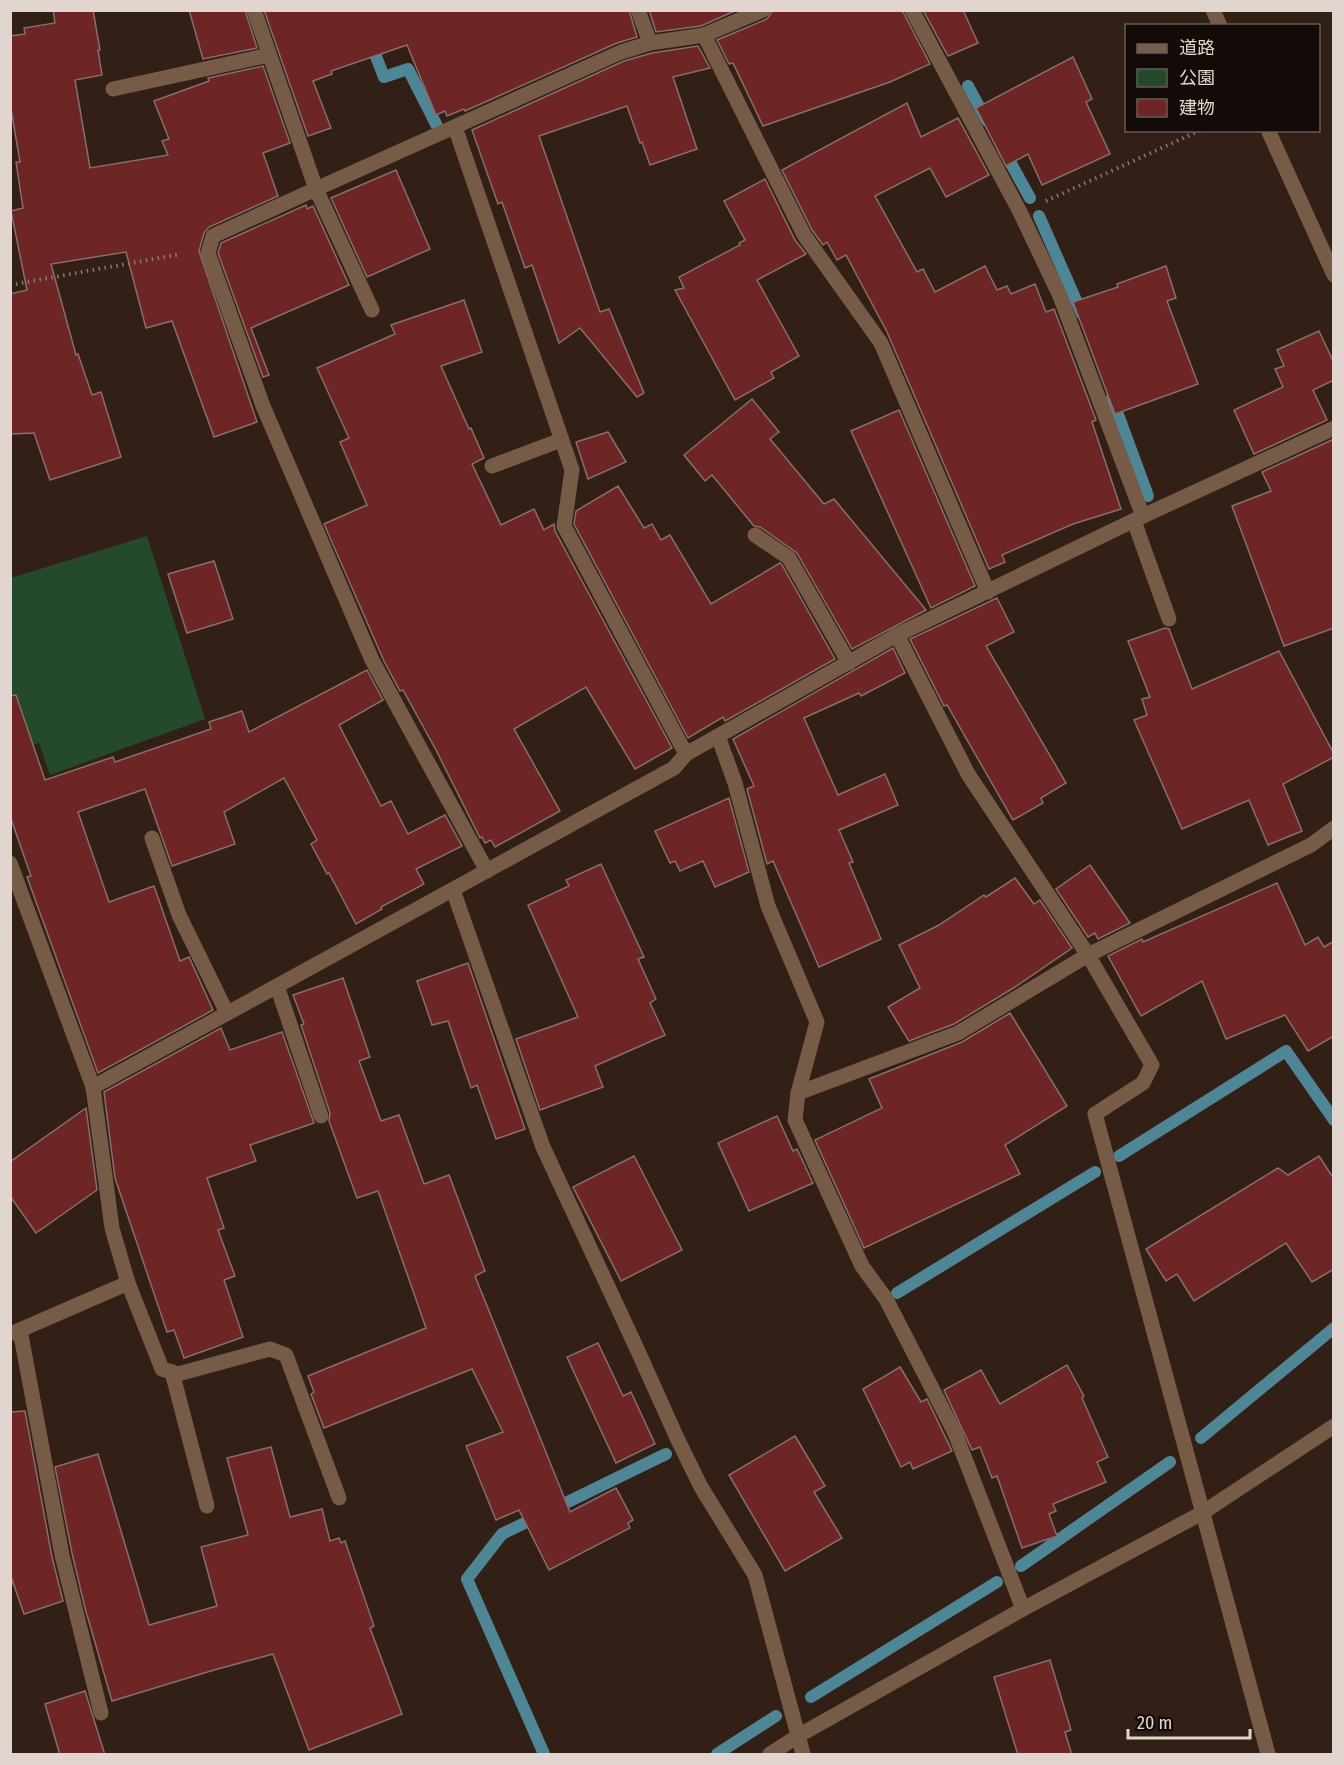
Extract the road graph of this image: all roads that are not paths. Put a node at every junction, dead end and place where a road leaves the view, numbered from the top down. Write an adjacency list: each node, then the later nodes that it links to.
1 (254, 10): 9 (street)
2 (638, 10): 8 (street)
3 (763, 10): 7 (street)
4 (912, 10): 19 (street)
5 (1213, 10): 6 (street)
6 (1219, 24)
7 (704, 35): 8 (street); 21 (street)
8 (650, 43): 11 (street)
9 (270, 55): 10 (street); 13 (street)
10 (113, 89)
11 (455, 127): 13 (street); 17 (street)
12 (1269, 132): 14 (street)
13 (316, 189): 15 (street); 30 (street)
14 (1334, 275)
15 (372, 310)
16 (1334, 428): 19 (street)
17 (561, 440): 18 (street); 26 (street)
18 (492, 466)
19 (1138, 519): 21 (street); 22 (street)
20 (756, 535): 24 (street)
21 (988, 592): 23 (street)
22 (1169, 619)
23 (897, 636): 24 (street); 32 (street)
24 (849, 663): 25 (street)
25 (718, 736): 26 (street); 36 (street)
26 (686, 754): 30 (street)
27 (1334, 828): 32 (street)
28 (152, 838): 34 (street)
29 (10, 863): 35 (street)
30 (487, 871): 31 (street)
31 (453, 890): 33 (street); 47 (street)
32 (1088, 955): 36 (street); 44 (street)
33 (277, 986): 34 (street); 37 (street)
34 (227, 1013): 35 (street)
35 (93, 1086): 38 (street)
36 (798, 1093): 45 (street)
37 (321, 1116)
38 (128, 1283): 39 (street); 40 (street)
39 (15, 1332): 46 (street)
40 (172, 1372): 42 (street); 43 (street)
41 (1334, 1426): 44 (street)
42 (339, 1498)
43 (207, 1506)
44 (1202, 1514): 45 (street); 50 (street)
45 (1023, 1609): 47 (street)
46 (101, 1713)
47 (798, 1736): 48 (street); 49 (street)
48 (770, 1755)
49 (803, 1755)
50 (1268, 1755)

